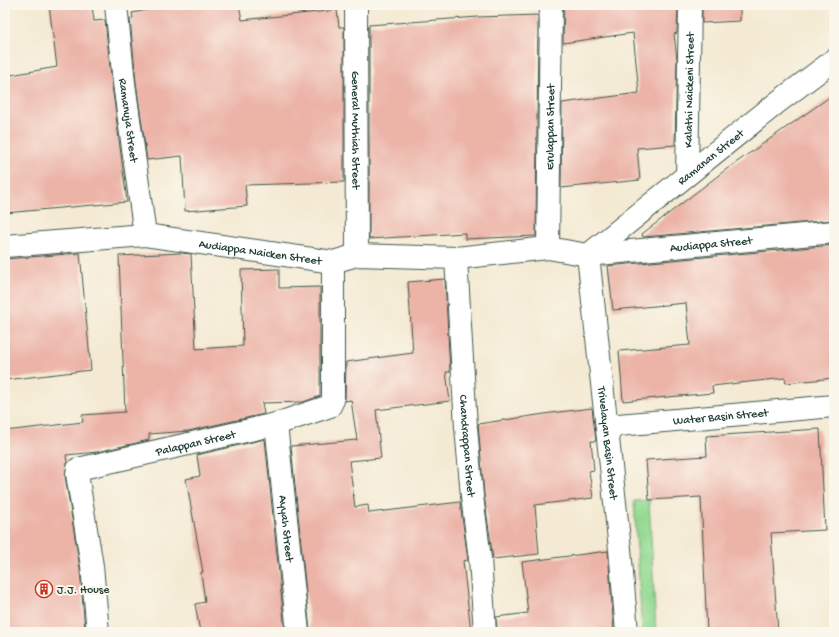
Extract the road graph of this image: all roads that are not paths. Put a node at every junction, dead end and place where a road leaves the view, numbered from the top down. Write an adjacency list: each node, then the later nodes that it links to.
1 (116, 5): 8 (street, Ramanuja Street)
2 (356, 5): 12 (street, General Muthiah Street)
3 (551, 5): 10 (street, Erulappan Street)
4 (690, 5): 6 (street, Kalathi Naickeni Street)
5 (834, 60): 6 (street, Ramanan Street)
6 (687, 175): 11 (street, Ramanan Street)
7 (834, 232): 11 (street, Audiappa Street)
8 (145, 235): 9 (street, Audiappa Naicken Street); 14 (street, Audiappa Naicken Street)
9 (5, 246)
10 (548, 248): 11 (street, Audiappa Naicken Street); 13 (street, Audiappa Naicken Street)
11 (588, 255): 17 (street, Trivelayan Basin Street)
12 (357, 256): 13 (street, Audiappa Naicken Street); 14 (street, Audiappa Naicken Street)
13 (456, 258): 20 (street, Chandrappan Street)
14 (333, 262): 16 (street, Palappan Street)
15 (834, 406): 17 (street, Water Basin Street)
16 (276, 424): 18 (street, Palappan Street); 19 (street, Ayyah Street)
17 (607, 426): 21 (street, Trivelayan Basin Street)
18 (98, 632)
19 (298, 632)
20 (485, 632)
21 (627, 632)

